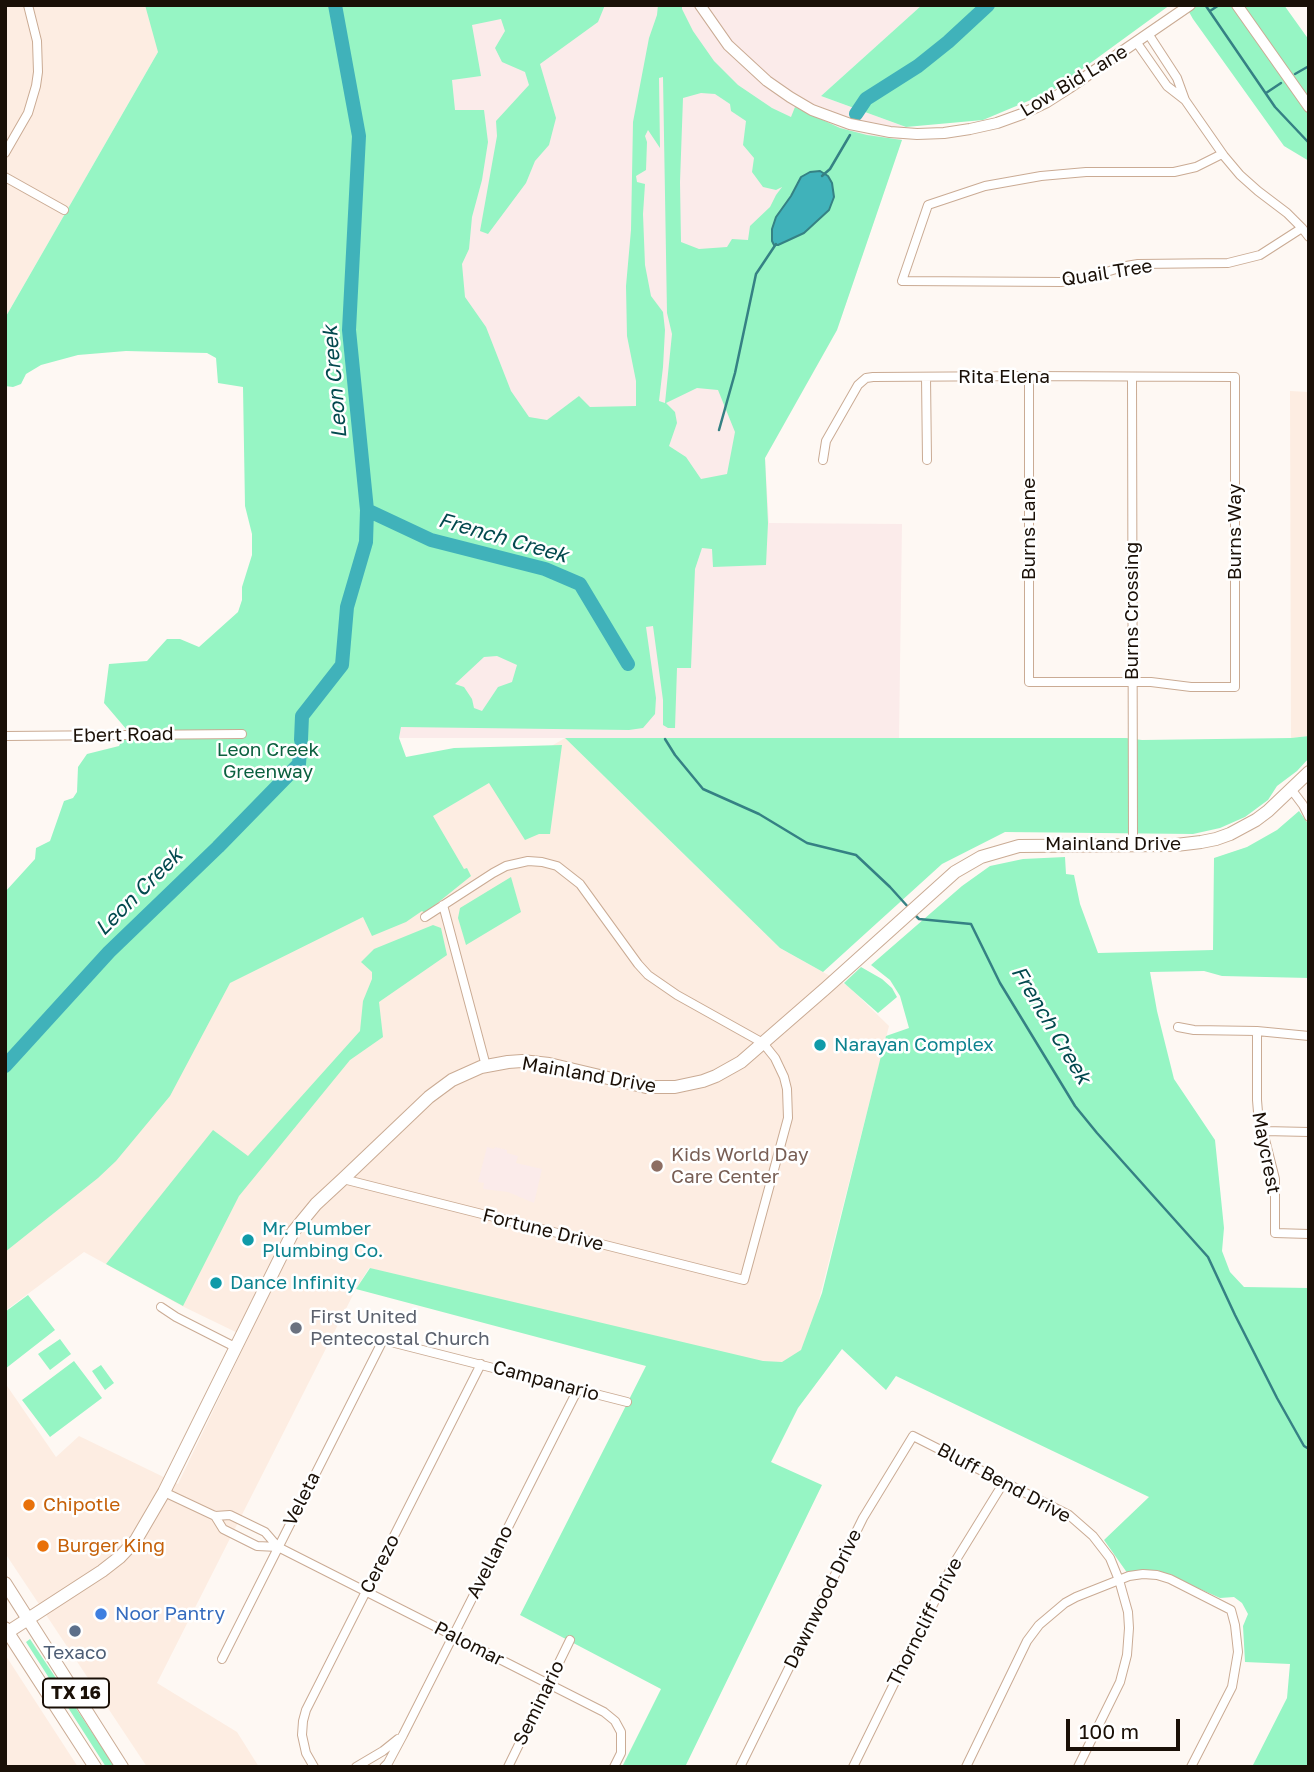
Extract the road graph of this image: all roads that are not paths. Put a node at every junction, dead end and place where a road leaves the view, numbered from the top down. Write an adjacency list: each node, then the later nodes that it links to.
1 (28, 5): 9 (street)
2 (700, 5): 6 (street, Low Bid Lane)
3 (1191, 5): 5 (street, Low Bid Lane)
4 (1237, 5): 8 (street)
5 (1149, 35): 6 (street, Low Bid Lane); 7 (street)
6 (1137, 43): 7 (street)
7 (1185, 100): 10 (street)
8 (1309, 107)
9 (5, 153)
10 (1222, 154): 13 (street); 13 (street, Quail Tree)
11 (5, 177): 12 (street)
12 (64, 210)
13 (1302, 228): 14 (street)
14 (1309, 237)
15 (1029, 376): 16 (street, Rita Elena); 17 (street, Rita Elena); 21 (street, Burns Lane)
16 (926, 377): 19 (street, Rita Elena); 20 (street)
17 (1132, 377): 18 (street, Rita Elena); 21 (street, Burns Crossing)
18 (1235, 377): 21 (street, Burns Way)
19 (823, 460)
20 (927, 460)
21 (1133, 682): 27 (street, Burns Crossing)
22 (242, 734): 23 (street, Ebert Road)
23 (5, 736)
24 (1307, 780): 25 (main road, Mainland Drive)
25 (1291, 789): 26 (street); 27 (main road, Mainland Drive)
26 (1309, 817)
27 (1133, 845): 33 (main road, Mainland Drive)
28 (443, 905): 29 (street); 33 (street); 34 (street)
29 (425, 917)
30 (1178, 1027): 31 (street)
31 (1257, 1031): 32 (street); 35 (street, Maycrest)
32 (1309, 1036)
33 (763, 1043): 34 (main road, Mainland Drive); 37 (street, Fortune Drive)
34 (486, 1066): 37 (main road, Mainland Drive)
35 (1264, 1131): 36 (street); 38 (street, Maycrest)
36 (1309, 1132)
37 (343, 1179): 41 (main road, Mainland Drive)
38 (1309, 1234)
39 (161, 1307): 41 (street)
40 (383, 1340): 42 (street, Campanario); 51 (street, Veleta)
41 (236, 1347): 47 (main road, Mainland Drive)
42 (481, 1364): 43 (street, Campanario); 54 (street, Cerezo)
43 (578, 1390): 44 (street, Campanario); 57 (street, Avellano)
44 (628, 1402)
45 (913, 1436): 46 (street, Bluff Bend Drive); 69 (street, Dawnwood Drive)
46 (1003, 1482): 52 (street, Bluff Bend Drive); 70 (street, Thorncliff Drive)
47 (164, 1492): 48 (street, Palomar); 55 (main road, Mainland Drive)
48 (215, 1516): 49 (street, Palomar); 50 (street, Palomar)
49 (254, 1527): 50 (street); 51 (street, Palomar)
50 (247, 1541): 51 (street, Palomar)
51 (278, 1547): 54 (street, Palomar); 59 (street, Veleta)
52 (1119, 1580): 71 (street); 72 (street, Bluff Bend Drive); 73 (street)
53 (5, 1583): 55 (main road, TX 16)
54 (366, 1592): 57 (street, Palomar); 64 (street, Cerezo)
55 (29, 1619): 56 (main road, Mainland Drive); 63 (main road, TX 16)
56 (6, 1632): 62 (main road, TX 16)
57 (453, 1636): 60 (street, Palomar); 61 (street, Avellano)
58 (570, 1640): 60 (street, Seminario)
59 (222, 1659)
60 (548, 1685): 67 (street, Seminario); 68 (street, Palomar)
61 (403, 1735): 65 (street, Avellano); 66 (street, Avellano)
62 (95, 1767)
63 (122, 1767)
64 (314, 1767)
65 (356, 1767)
66 (384, 1767)
67 (508, 1767)
68 (614, 1767)
69 (740, 1767)
70 (853, 1767)
71 (966, 1767)
72 (1079, 1767)
73 (1191, 1767)

